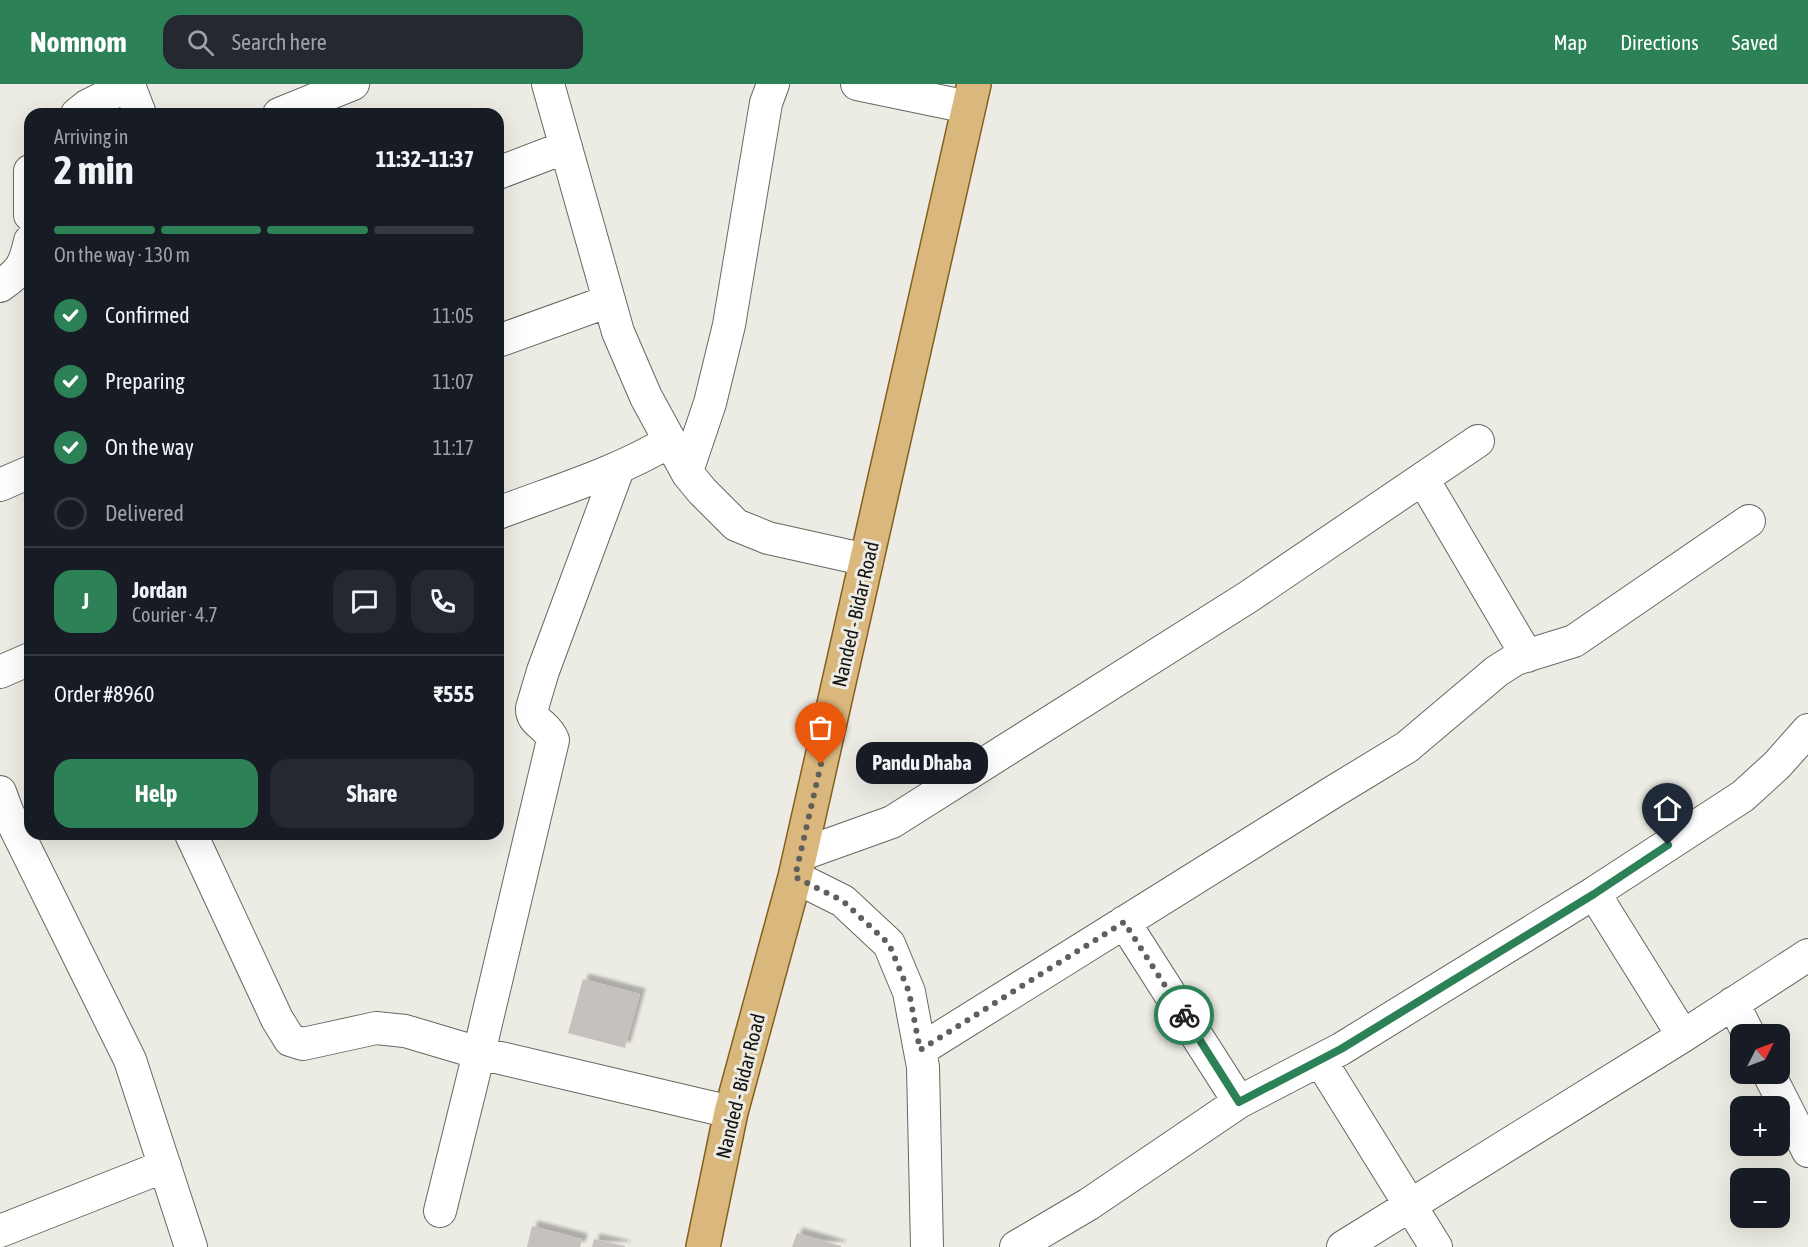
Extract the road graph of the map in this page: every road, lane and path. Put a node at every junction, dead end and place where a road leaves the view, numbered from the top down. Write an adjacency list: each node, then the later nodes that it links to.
1 (129, 84): 7 (street); 8 (street)
2 (353, 84): 9 (street)
3 (548, 84): 10 (street)
4 (773, 84): 19 (street)
5 (857, 84): 6 (street)
6 (971, 96): 25 (main road, Nanded - Bidar Road)
7 (84, 108)
8 (138, 108)
9 (294, 108)
10 (566, 147): 11 (street); 14 (street)
11 (504, 171)
12 (24, 263): 13 (street)
13 (0, 286)
14 (609, 301): 15 (street); 16 (street)
15 (504, 339)
16 (670, 441): 18 (street); 19 (street)
17 (1478, 441): 21 (street)
18 (618, 468): 23 (street); 40 (street)
19 (687, 471): 25 (street)
20 (24, 475): 22 (street)
21 (1423, 478): 26 (street); 32 (street)
22 (0, 485)
23 (504, 511)
24 (1749, 521): 26 (street)
25 (867, 560): 32 (main road, Nanded - Bidar Road)
26 (1527, 656): 34 (street)
27 (24, 662): 28 (street)
28 (0, 672)
29 (1808, 730): 33 (street)
30 (2, 806): 46 (street)
31 (194, 840): 40 (street)
32 (798, 866): 39 (street); 44 (main road, Nanded - Bidar Road)
33 (1594, 894): 38 (street); 41 (street)
34 (1124, 922): 39 (street); 43 (street)
35 (1808, 955): 36 (street)
36 (1733, 1003): 37 (street); 38 (street)
37 (1744, 1024)
38 (1683, 1036): 47 (street)
39 (920, 1050): 52 (street)
40 (479, 1053): 44 (street); 48 (street)
41 (1320, 1060): 43 (street); 47 (street)
42 (1774, 1084): 45 (street)
43 (1239, 1102): 53 (street)
44 (731, 1112): 51 (main road, Nanded - Bidar Road)
45 (1808, 1150)
46 (165, 1166): 49 (street); 50 (street)
47 (1409, 1206): 54 (street); 55 (street)
48 (440, 1211)
49 (0, 1231)
50 (191, 1247)
51 (703, 1247)
52 (927, 1247)
53 (1016, 1247)
54 (1343, 1247)
55 (1436, 1247)

